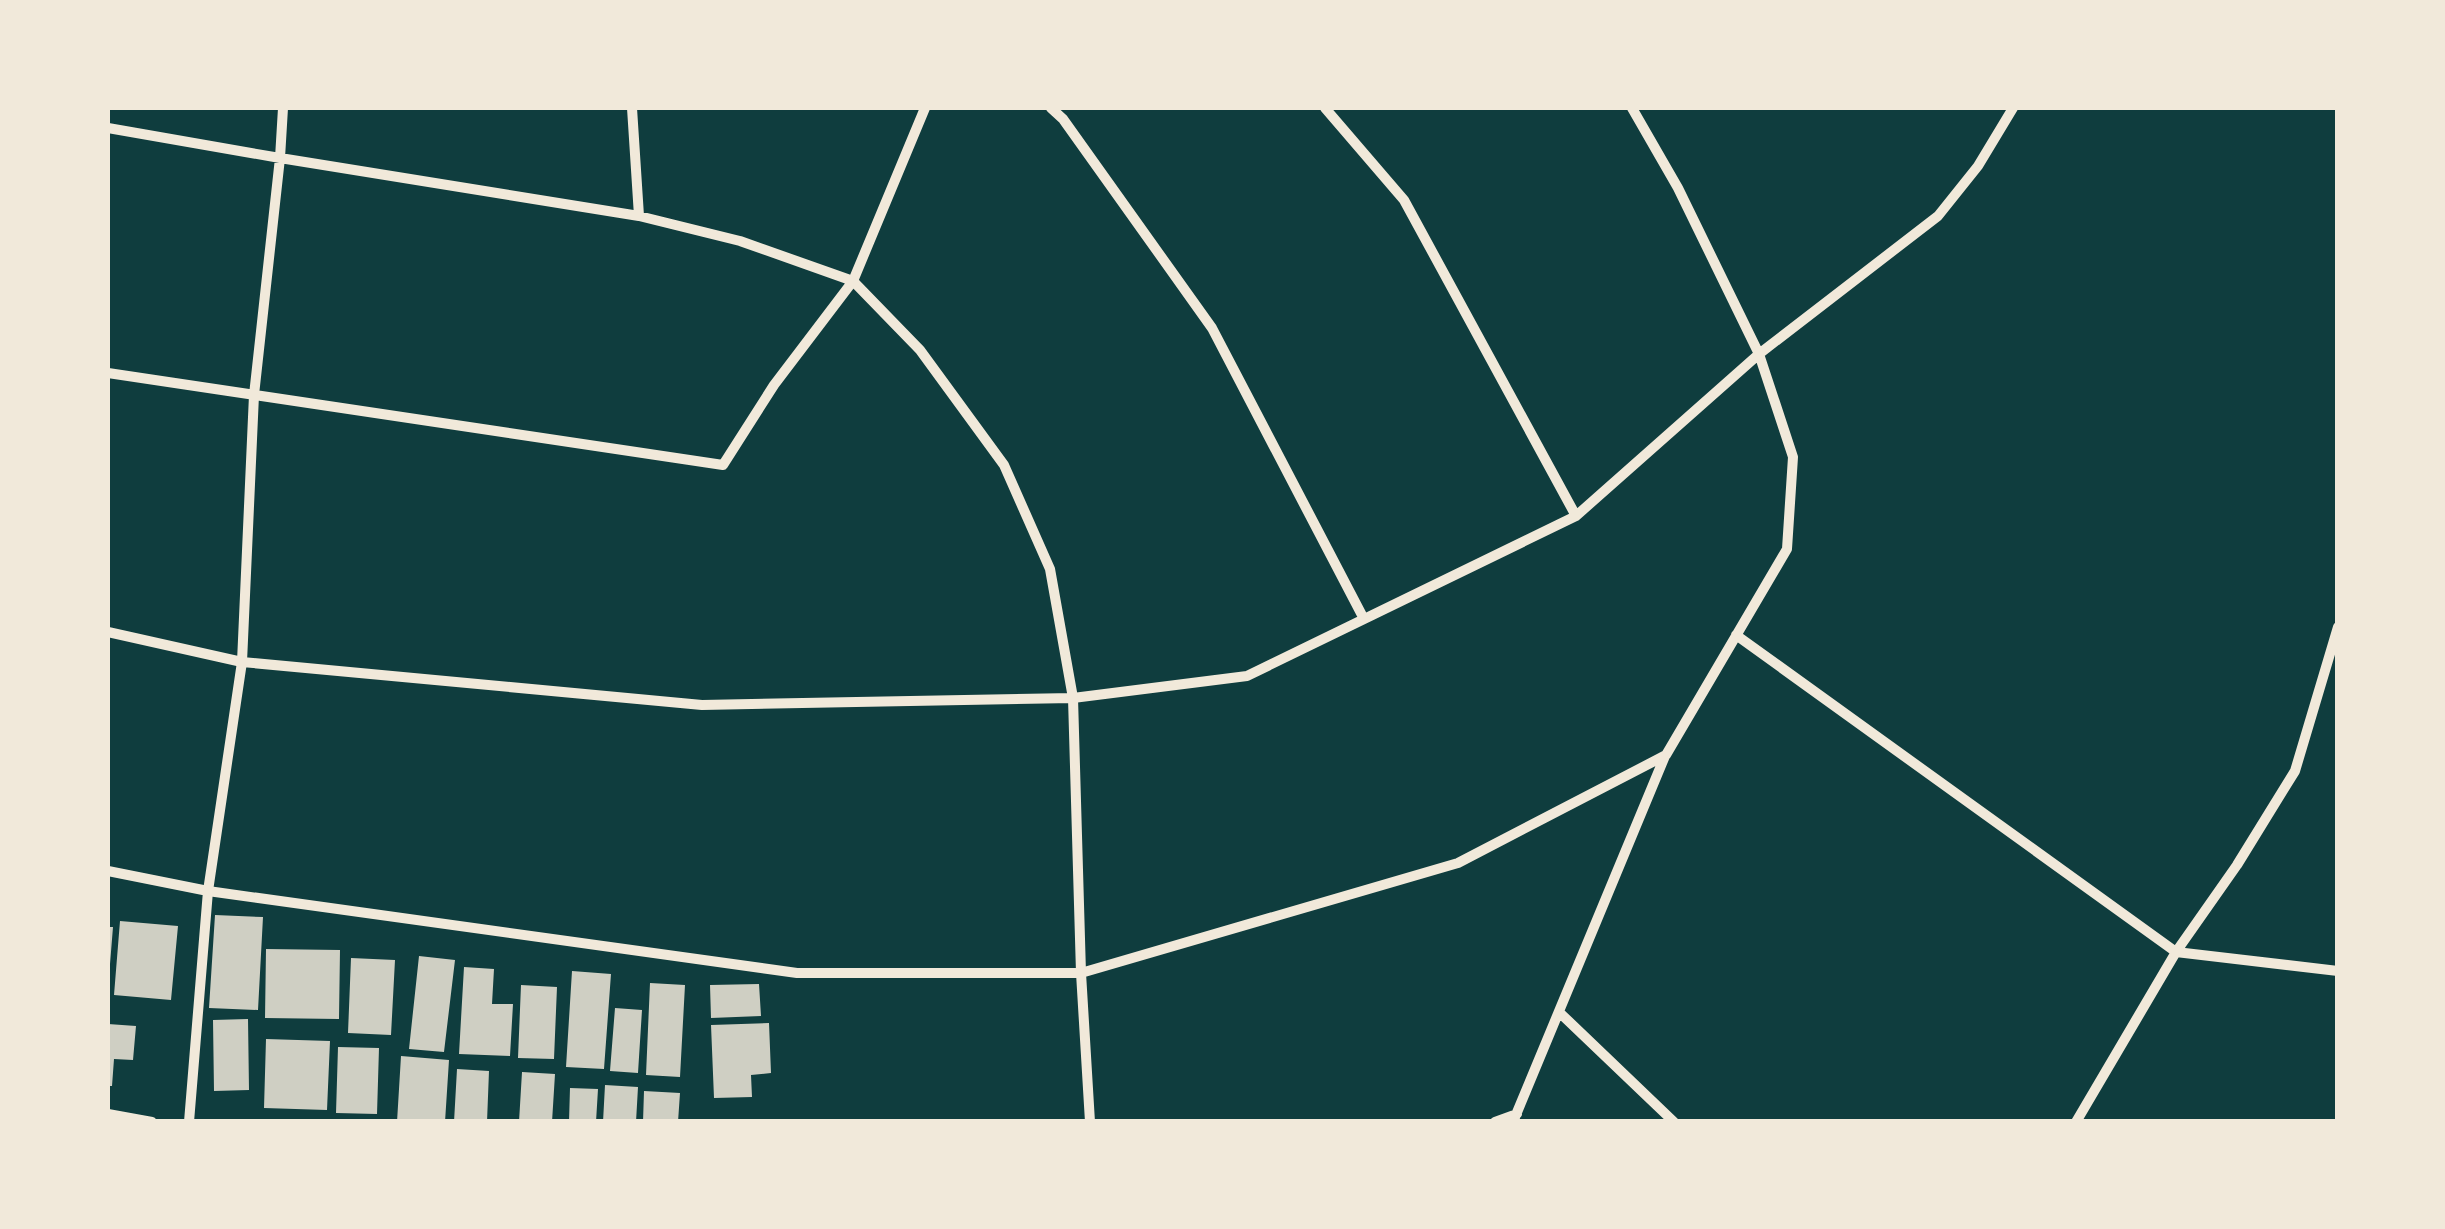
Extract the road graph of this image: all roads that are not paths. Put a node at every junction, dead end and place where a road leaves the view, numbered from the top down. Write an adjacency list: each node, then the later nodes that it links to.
1 (283, 108): 9 (street)
2 (632, 108): 10 (street)
3 (924, 108): 11 (street)
4 (1051, 108): 16 (street)
5 (1325, 108): 15 (street)
6 (1632, 108): 12 (street)
7 (2013, 108): 12 (street)
8 (108, 128): 9 (street)
9 (280, 158): 10 (street); 14 (street)
10 (639, 216): 11 (street)
11 (853, 281): 14 (street); 21 (street)
12 (1759, 354): 15 (street); 19 (street)
13 (108, 373): 14 (street)
14 (254, 396): 20 (street)
15 (1576, 516): 16 (street)
16 (1364, 618): 21 (street)
17 (2338, 627): 25 (street)
18 (108, 632): 20 (street)
19 (1736, 635): 22 (street); 25 (street)
20 (242, 662): 21 (street); 24 (street)
21 (1073, 698): 27 (street)
22 (1666, 755): 27 (street); 28 (street)
23 (108, 871): 24 (street)
24 (208, 891): 27 (street); 32 (street)
25 (2176, 952): 26 (street); 36 (street)
26 (2338, 971)
27 (1081, 973): 33 (street)
28 (1559, 1012): 30 (street); 35 (street)
29 (108, 1114): 31 (street)
30 (1515, 1118): 34 (street)
31 (152, 1122)
32 (189, 1122)
33 (1090, 1122)
34 (1494, 1122)
35 (1674, 1122)
36 (2076, 1122)

